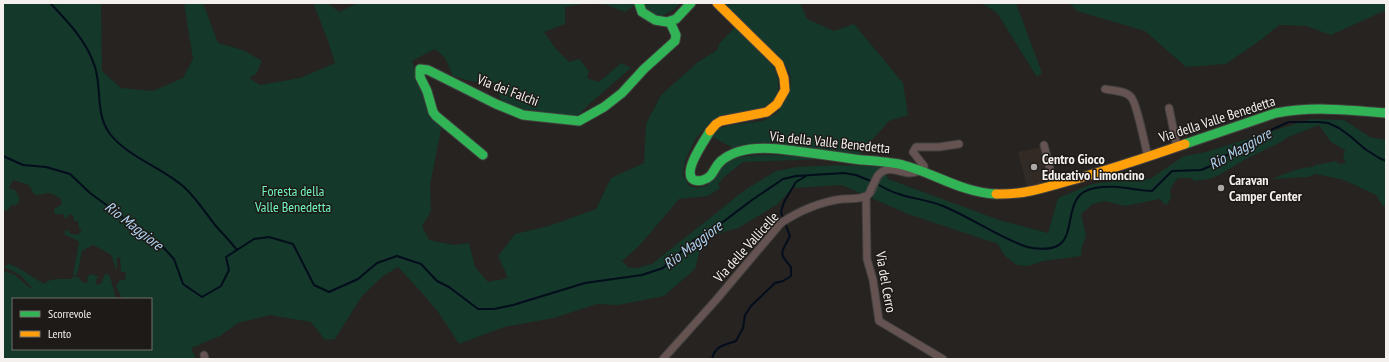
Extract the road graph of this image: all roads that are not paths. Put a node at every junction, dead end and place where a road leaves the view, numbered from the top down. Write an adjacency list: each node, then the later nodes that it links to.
1 (639, 3): 4 (main road)
2 (691, 3): 4 (main road)
3 (717, 3): 13 (main road, Via della Valle Benedetta)
4 (670, 22): 11 (main road, Via dei Falchi)
5 (1105, 89): 12 (street)
6 (1169, 108): 10 (street)
7 (1386, 113): 10 (main road, Via della Valle Benedetta)
8 (959, 144): 13 (street)
9 (1044, 145): 14 (street)
10 (1177, 147): 12 (main road, Via della Valle Benedetta)
11 (483, 155)
12 (1148, 157): 14 (main road, Via della Valle Benedetta)
13 (921, 171): 14 (main road, Via della Valle Benedetta); 15 (street, bridge)
14 (1054, 185)
15 (868, 194): 16 (street, Via delle Vallicelle); 17 (street, Via del Cerro)
16 (663, 359)
17 (943, 359)

